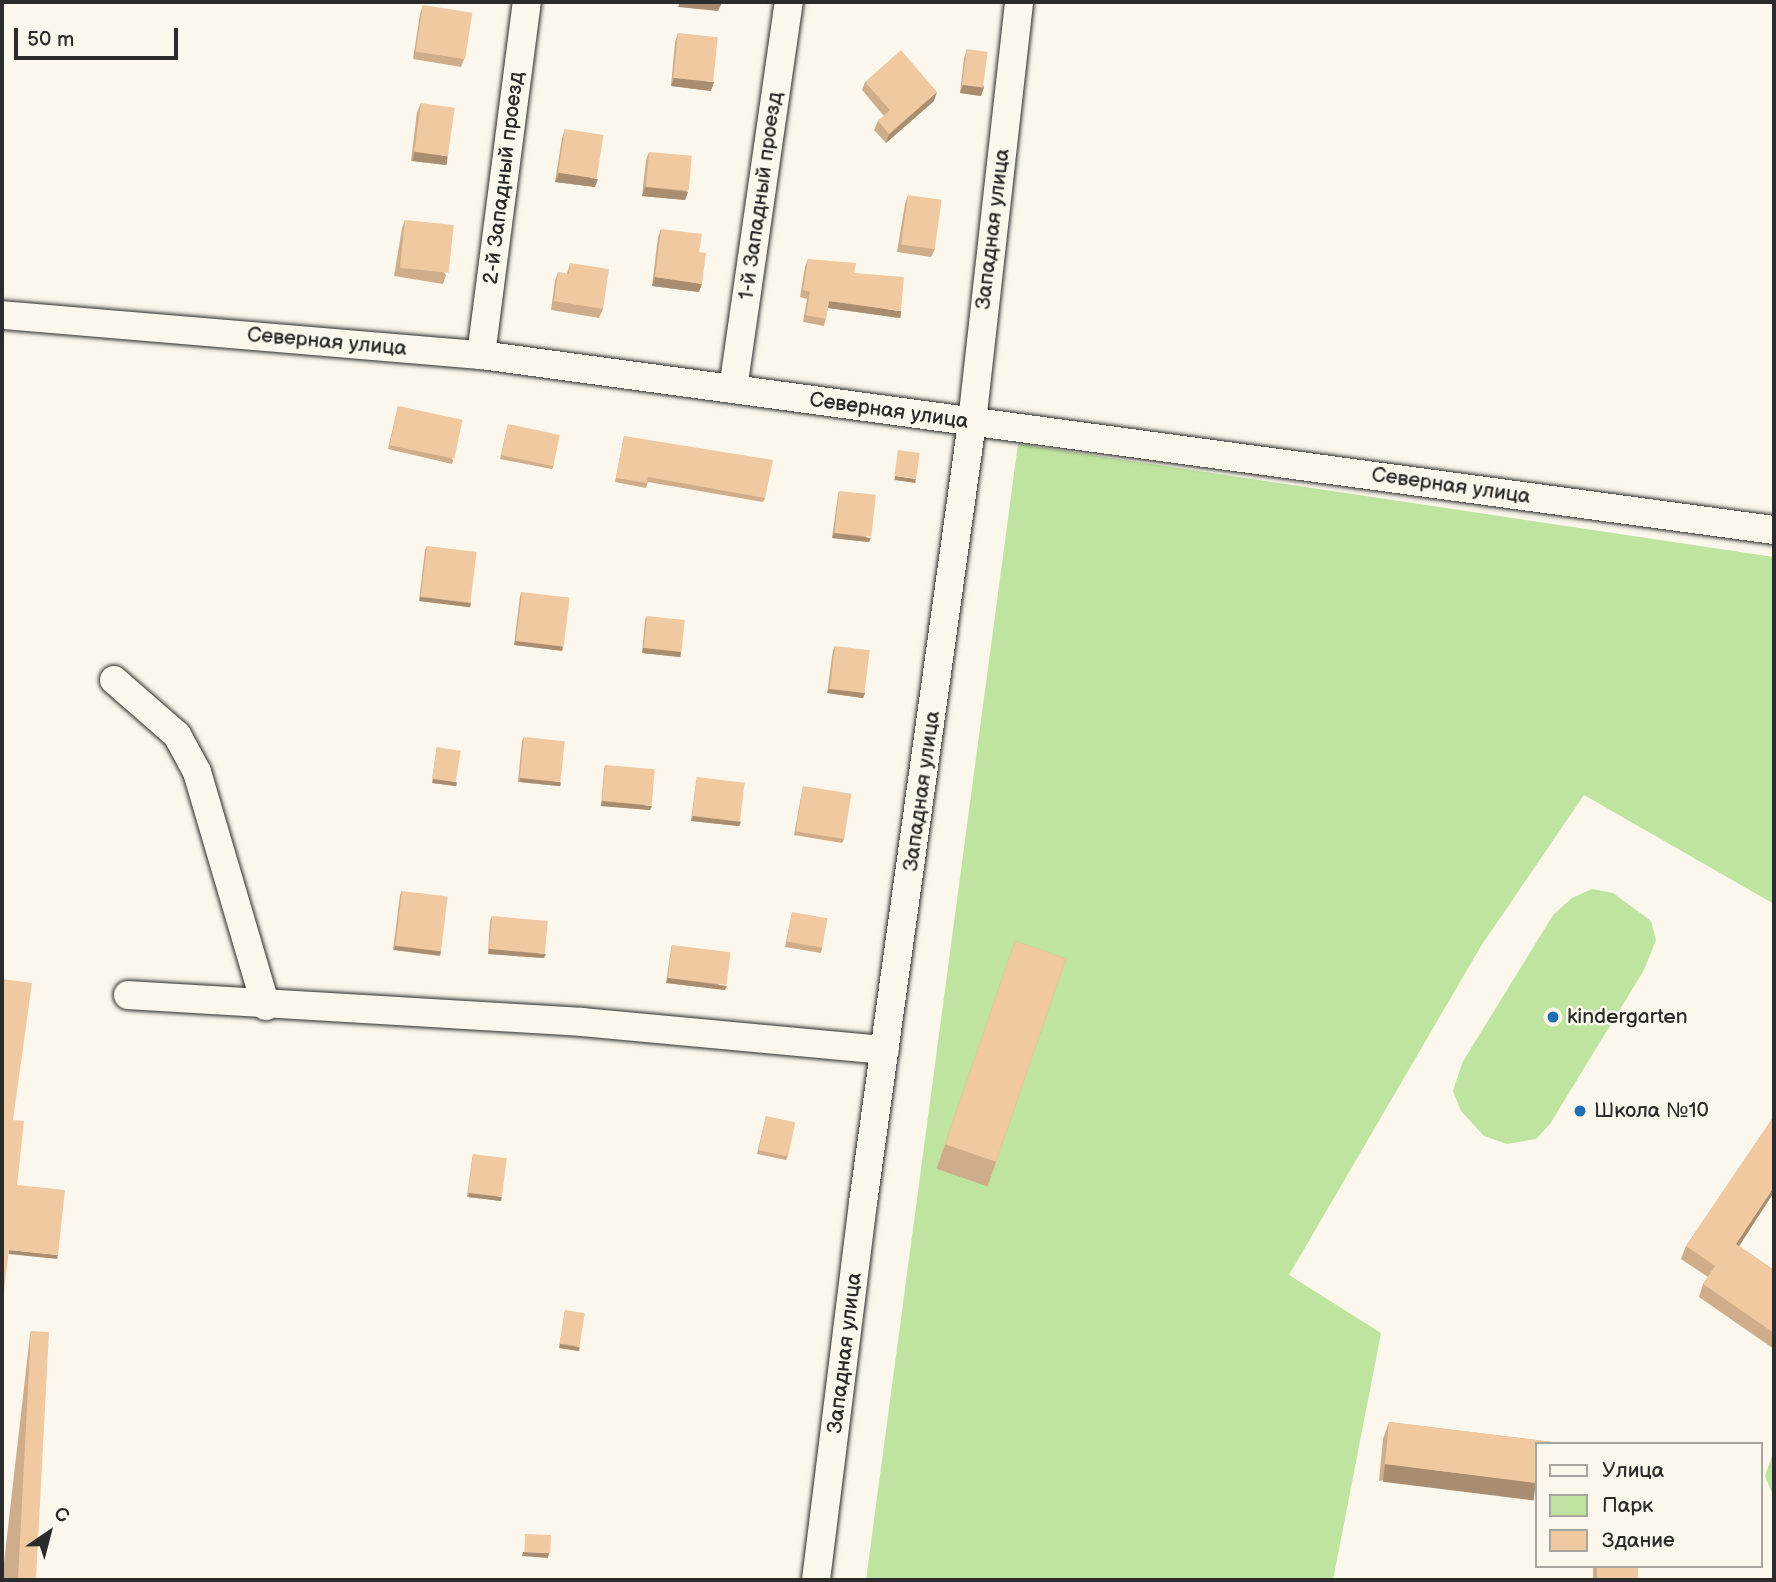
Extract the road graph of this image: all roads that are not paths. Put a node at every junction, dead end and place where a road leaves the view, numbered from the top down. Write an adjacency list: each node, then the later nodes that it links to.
1 (527, 2): 5 (street, 2-й Западный проезд)
2 (789, 2): 6 (street, 1-й Западный проезд)
3 (1019, 2): 7 (street, Западная улица)
4 (2, 315): 5 (street, Северная улица)
5 (481, 355): 6 (street, Северная улица)
6 (733, 389): 7 (street, Северная улица)
7 (972, 422): 8 (street, Северная улица); 12 (street, Западная улица)
8 (1774, 530)
9 (114, 680): 11 (street)
10 (128, 995): 11 (street)
11 (267, 1006): 12 (street)
12 (885, 1050): 13 (street, Западная улица)
13 (816, 1580)

